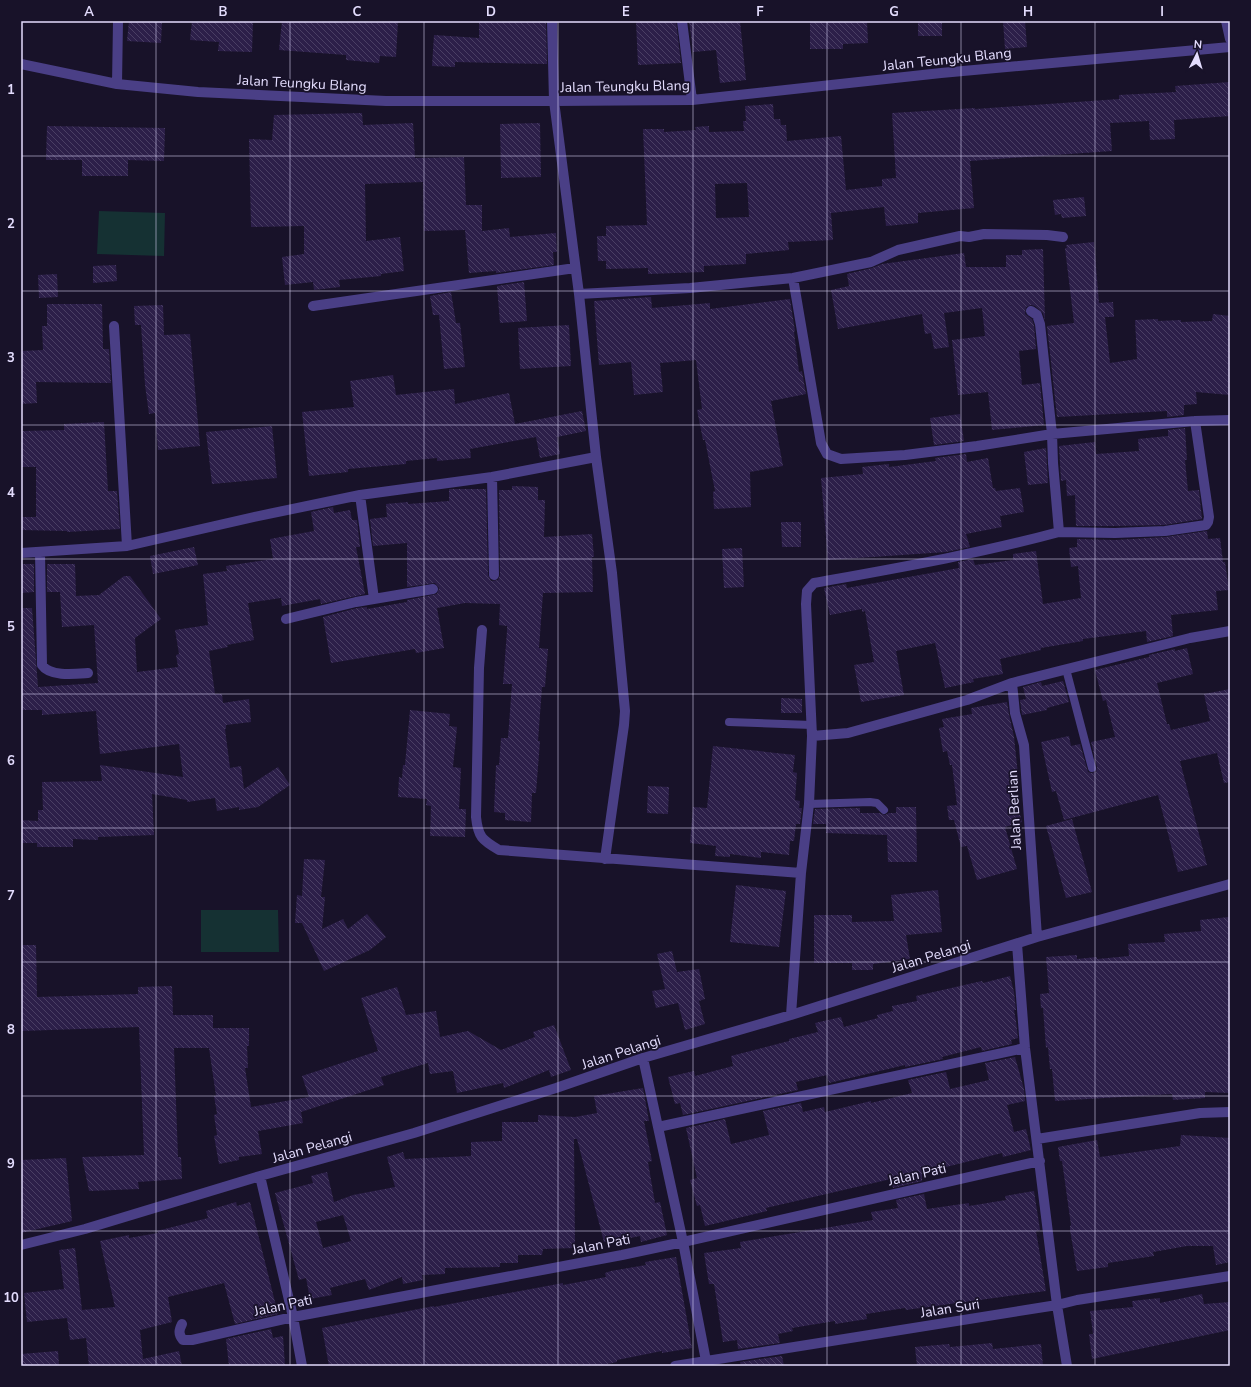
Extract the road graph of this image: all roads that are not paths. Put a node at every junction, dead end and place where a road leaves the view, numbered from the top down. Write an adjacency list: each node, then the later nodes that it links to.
1 (118, 21): 8 (street)
2 (552, 21): 10 (street)
3 (682, 21): 9 (street)
4 (1226, 21): 5 (street)
5 (1230, 40)
6 (1230, 47): 9 (street, Jalan Teungku Blang)
7 (21, 64): 8 (street, Jalan Teungku Blang)
8 (117, 84): 10 (street, Jalan Teungku Blang)
9 (692, 100): 10 (street, Jalan Teungku Blang)
10 (554, 101): 12 (street)
11 (1063, 237): 13 (street)
12 (576, 268): 14 (street); 15 (street)
13 (793, 278): 14 (street); 20 (street)
14 (579, 294): 21 (street)
15 (313, 306)
16 (1031, 311): 20 (street)
17 (114, 326): 25 (street)
18 (1230, 420): 19 (street)
19 (1195, 421): 20 (street); 24 (street)
20 (1052, 434): 24 (street)
21 (596, 456): 22 (street); 43 (street)
22 (492, 477): 23 (street); 28 (street)
23 (360, 495): 25 (street); 30 (street)
24 (1059, 532): 38 (street)
25 (127, 546): 26 (street)
26 (40, 552): 27 (street); 35 (street)
27 (21, 553)
28 (494, 575)
29 (434, 589): 30 (street)
30 (374, 599): 31 (street)
31 (286, 619)
32 (482, 630): 43 (street)
33 (1230, 631): 34 (street)
34 (1066, 669): 36 (street); 40 (lane)
35 (88, 674)
36 (1012, 682): 39 (street); 46 (street, Jalan Berlian)
37 (729, 722): 38 (lane)
38 (812, 725): 39 (street)
39 (812, 736): 41 (street)
40 (1092, 768)
41 (809, 804): 42 (lane); 44 (street)
42 (884, 810)
43 (605, 859): 44 (street)
44 (801, 873): 48 (street)
45 (1230, 884): 46 (street, Jalan Pelangi)
46 (1037, 937): 47 (street, Jalan Pelangi)
47 (1016, 944): 48 (street, Jalan Pelangi); 49 (street)
48 (791, 1015): 50 (street, Jalan Pelangi)
49 (1025, 1048): 52 (street); 53 (street)
50 (643, 1058): 52 (street); 55 (street, Jalan Pelangi)
51 (1230, 1112): 53 (street)
52 (658, 1127): 56 (street)
53 (1037, 1138): 54 (street)
54 (1040, 1160): 56 (street, Jalan Pati); 59 (street)
55 (260, 1176): 57 (street, Jalan Pelangi); 60 (street)
56 (683, 1242): 60 (street, Jalan Pati); 62 (street)
57 (21, 1244)
58 (1230, 1276): 59 (street, Jalan Suri)
59 (1058, 1305): 62 (street, Jalan Suri); 65 (street)
60 (293, 1317): 61 (street, Jalan Pati); 63 (street)
61 (182, 1324)
62 (706, 1363): 64 (street, Jalan Suri)
63 (302, 1366)
64 (675, 1366)
65 (1067, 1366)

